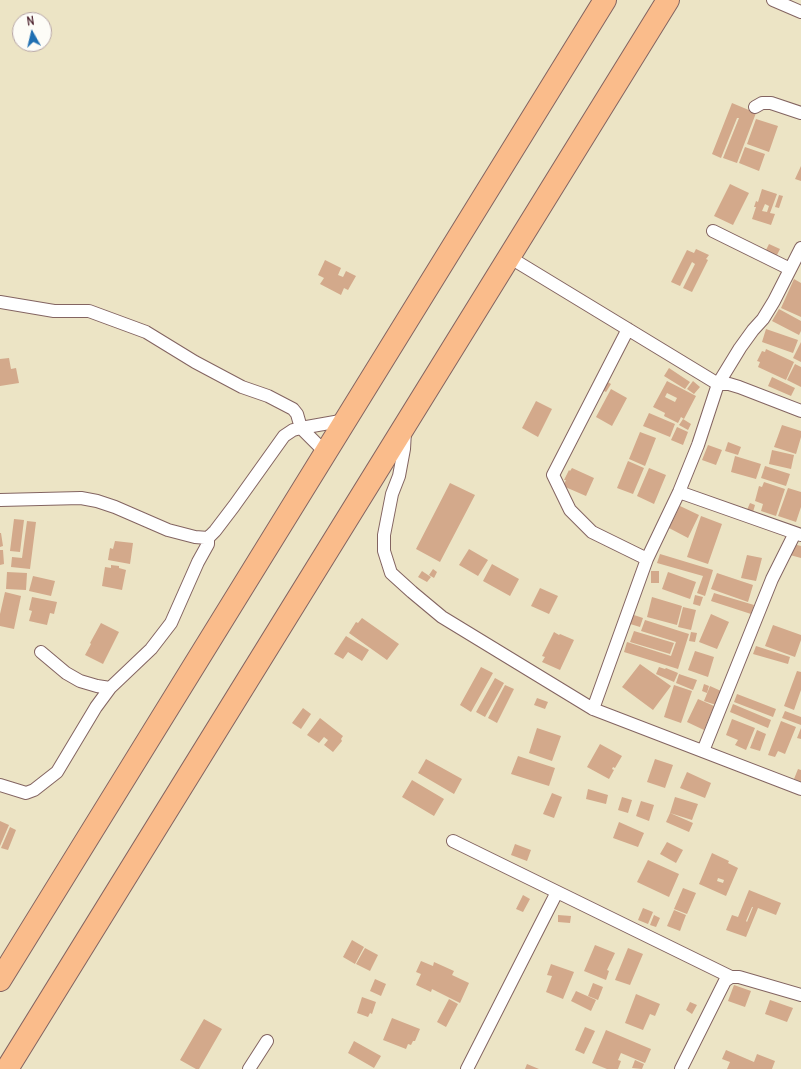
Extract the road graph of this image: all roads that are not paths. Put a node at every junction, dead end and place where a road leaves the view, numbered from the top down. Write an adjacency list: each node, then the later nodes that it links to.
1 (605, 0): 15 (highway)
2 (668, 0): 9 (highway)
3 (772, 0): 4 (street)
4 (801, 12)
5 (755, 107): 6 (street)
6 (801, 113)
7 (713, 231): 10 (street)
8 (801, 248): 10 (street)
9 (509, 257): 12 (street); 16 (highway)
10 (790, 269): 13 (street)
11 (0, 302): 17 (street)
12 (628, 329): 13 (street); 23 (street)
13 (718, 384): 14 (street); 19 (street)
14 (801, 411)
15 (346, 420): 17 (street); 18 (highway)
16 (405, 424): 26 (street); 36 (highway)
17 (301, 428): 18 (street); 22 (street)
18 (326, 453): 33 (highway)
19 (680, 492): 21 (street); 23 (street)
20 (0, 500): 22 (street)
21 (798, 534): 27 (street)
22 (208, 538): 25 (street)
23 (647, 559): 26 (street)
24 (41, 652): 25 (street)
25 (110, 688): 28 (street)
26 (593, 709): 27 (street)
27 (703, 751): 29 (street)
28 (0, 785)
29 (801, 789)
30 (453, 841): 31 (street)
31 (557, 892): 32 (street); 38 (street)
32 (730, 977): 34 (street); 39 (street)
33 (0, 980)
34 (801, 995)
35 (267, 1041): 37 (street)
36 (7, 1069)
37 (249, 1069)
38 (467, 1069)
39 (681, 1069)

